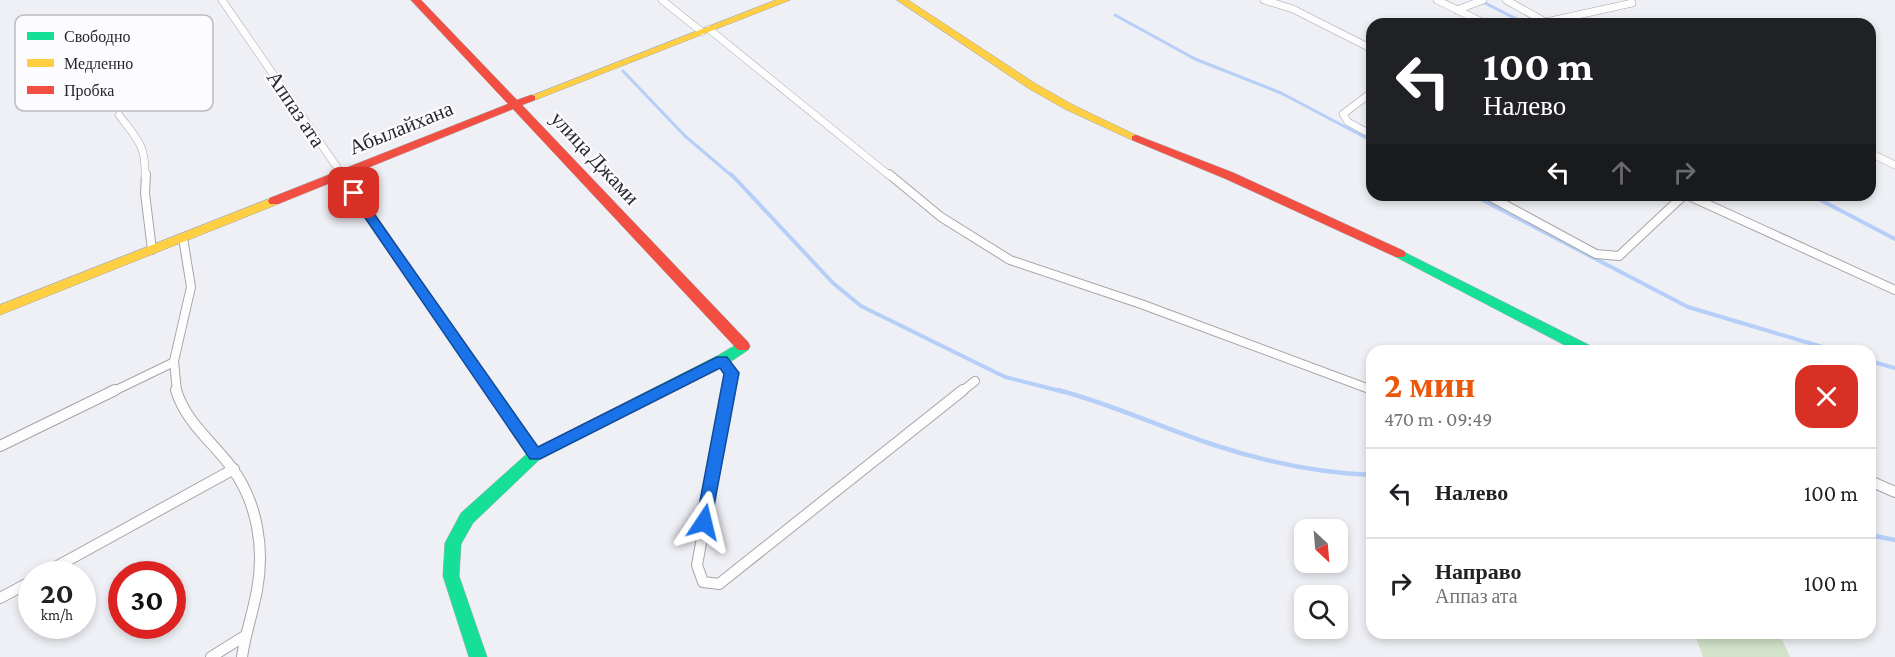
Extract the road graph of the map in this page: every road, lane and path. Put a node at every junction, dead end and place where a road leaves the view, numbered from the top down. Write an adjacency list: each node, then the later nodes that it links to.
1 (222, 0): 23 (street, Аппаз ата)
2 (416, 0): 18 (street, улица Джами)
3 (662, 0): 15 (street)
4 (785, 0): 15 (street, Абылайхана)
5 (902, 0): 31 (street)
6 (1264, 0): 16 (street)
7 (1437, 0): 11 (street)
8 (1483, 0): 11 (street)
9 (1506, 0): 13 (street)
10 (1632, 3): 14 (street)
11 (1457, 10): 12 (street)
12 (1473, 18)
13 (1539, 18)
14 (1569, 18)
15 (706, 31): 18 (street, Абылайхана); 35 (street)
16 (1366, 46)
17 (1366, 97): 20 (street)
18 (516, 104): 23 (street, Абылайхана); 32 (street, улица Джами)
19 (118, 115): 28 (street)
20 (1366, 132)
21 (1876, 156): 22 (street)
22 (1895, 165)
23 (341, 175): 27 (street, Абылайхана); 37 (street, Аппаз ата)
24 (1498, 201): 25 (street)
25 (1679, 201)
26 (1699, 201): 29 (street)
27 (183, 238): 28 (street, Абылайхана); 33 (street)
28 (152, 250): 30 (street, Абылайхана)
29 (1895, 290)
30 (0, 310)
31 (1576, 345)
32 (722, 360): 34 (street); 37 (street)
33 (172, 363): 36 (street); 38 (street)
34 (975, 381)
35 (1366, 388)
36 (0, 446)
37 (535, 455): 47 (street)
38 (234, 469): 41 (street); 44 (street)
39 (1876, 484): 40 (street)
40 (1895, 492)
41 (67, 561)
42 (18, 588): 43 (street)
43 (0, 598)
44 (243, 637): 45 (street); 46 (street)
45 (211, 657)
46 (242, 657)
47 (478, 657)

